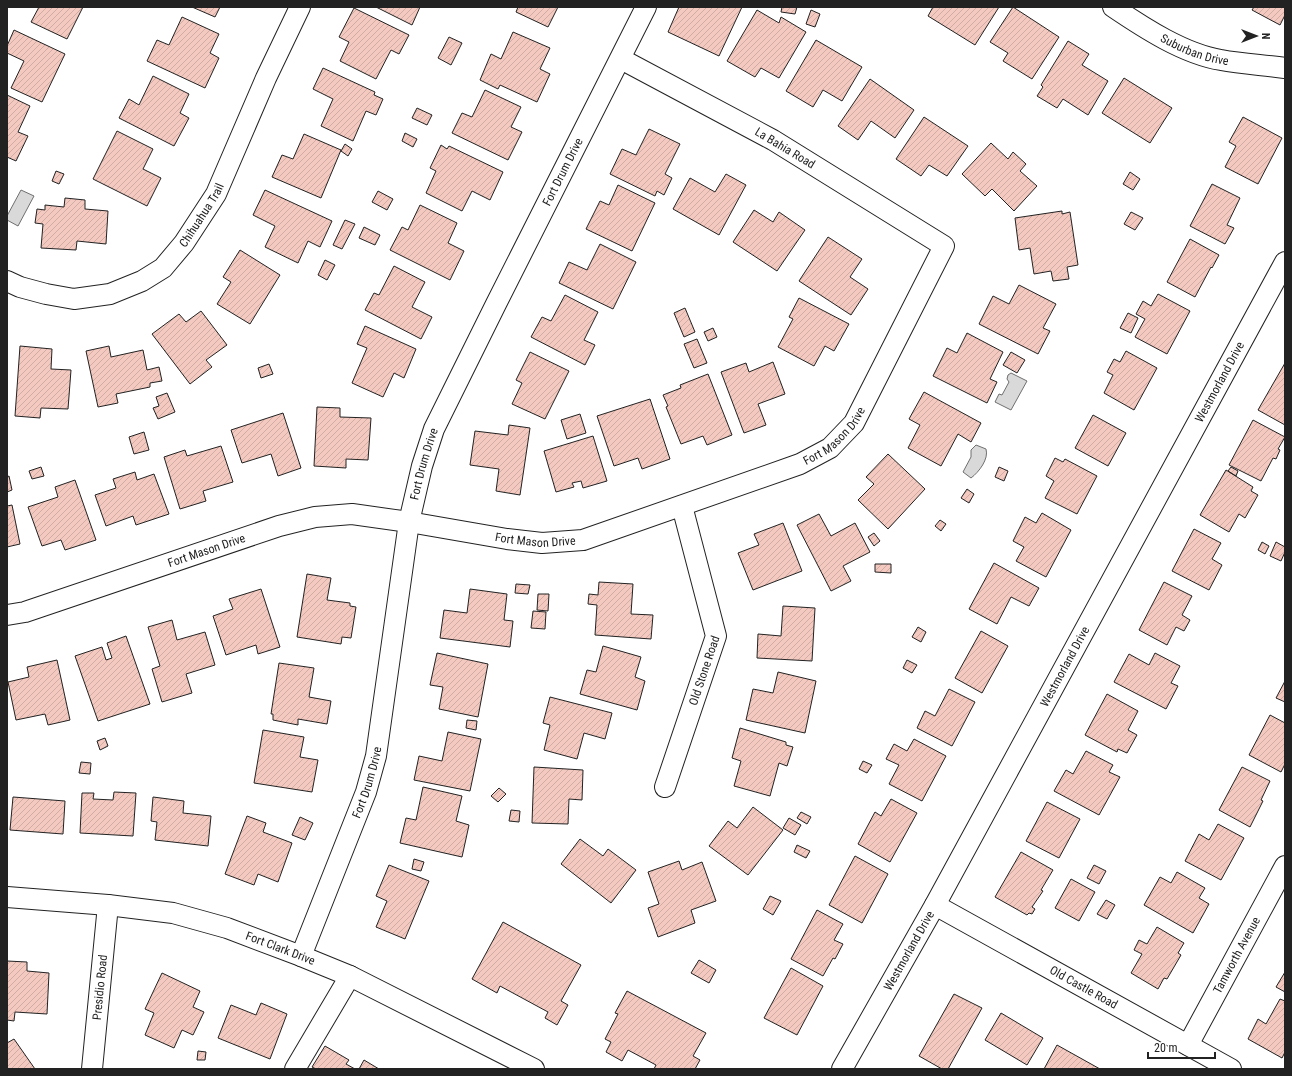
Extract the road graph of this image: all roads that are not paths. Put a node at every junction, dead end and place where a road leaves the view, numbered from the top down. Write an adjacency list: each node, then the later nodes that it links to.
1 (300, 7): 8 (street, Chihuahua Trail)
2 (646, 7): 4 (street, Fort Drum Drive)
3 (1113, 7): 5 (street, Suburban Drive)
4 (621, 59): 6 (street, La Bahia Road); 10 (street, Fort Drum Drive)
5 (1285, 68)
6 (944, 246): 9 (street, Fort Mason Drive)
7 (1285, 262): 16 (street, Westmorland Drive)
8 (7, 281)
9 (682, 506): 10 (street, Fort Mason Drive); 12 (street, Old Stone Road)
10 (409, 522): 11 (street, Fort Mason Drive); 17 (street, Fort Drum Drive)
11 (7, 615)
12 (665, 787)
13 (1285, 866): 19 (street, Tamworth Avenue)
14 (7, 897): 15 (street, Fort Clark Drive)
15 (108, 905): 17 (street, Fort Clark Drive); 20 (street, Presidio Road)
16 (935, 905): 19 (street, Old Castle Road); 23 (street, Westmorland Drive)
17 (301, 956): 18 (street, Fort Clark Drive)
18 (350, 976): 21 (street); 22 (street, Fort Clark Drive)
19 (1188, 1045): 24 (street, Old Castle Road)
20 (92, 1069)
21 (295, 1069)
22 (534, 1069)
23 (842, 1069)
24 (1231, 1069)

